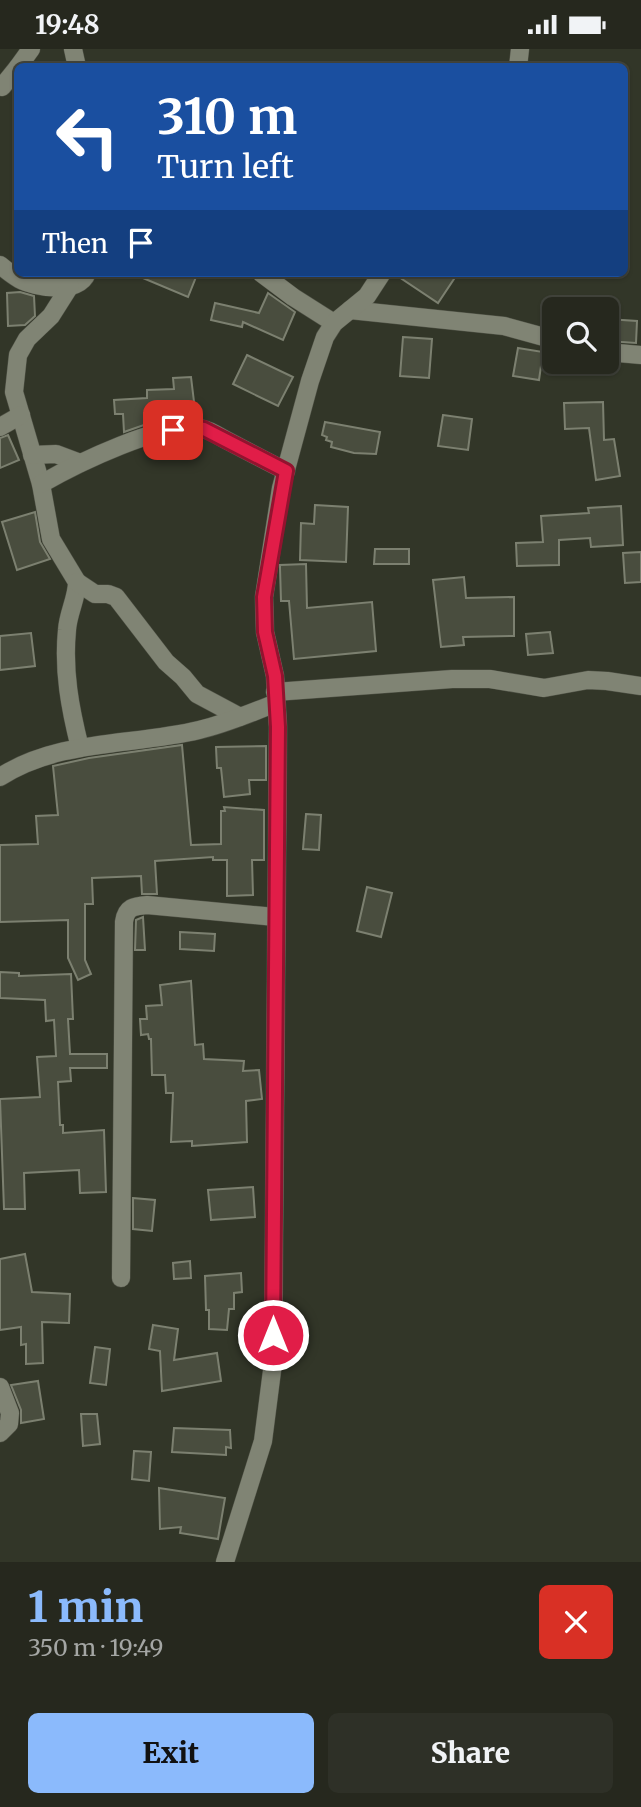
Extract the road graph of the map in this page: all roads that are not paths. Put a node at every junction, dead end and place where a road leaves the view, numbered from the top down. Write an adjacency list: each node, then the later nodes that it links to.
1 (16, 277): 5 (street)
2 (86, 277): 6 (street)
3 (266, 277): 8 (street)
4 (379, 277): 7 (street)
5 (34, 279): 6 (street)
6 (70, 286): 12 (street)
7 (350, 310): 8 (street); 9 (street)
8 (334, 323): 16 (street)
9 (542, 336)
10 (619, 353): 11 (street)
11 (641, 355)
12 (21, 415): 13 (street); 14 (street)
13 (0, 427)
14 (32, 455): 15 (street); 17 (street)
15 (80, 463): 16 (street); 17 (street)
16 (286, 471): 20 (street)
17 (41, 484): 18 (street)
18 (78, 582): 21 (street); 22 (street)
19 (641, 686): 20 (street)
20 (276, 698): 21 (street); 24 (street)
21 (240, 717): 22 (street)
22 (80, 748): 23 (street)
23 (0, 777)
24 (275, 917): 25 (street); 28 (street)
25 (121, 1277)
26 (0, 1387): 27 (street)
27 (0, 1433)
28 (225, 1562)

